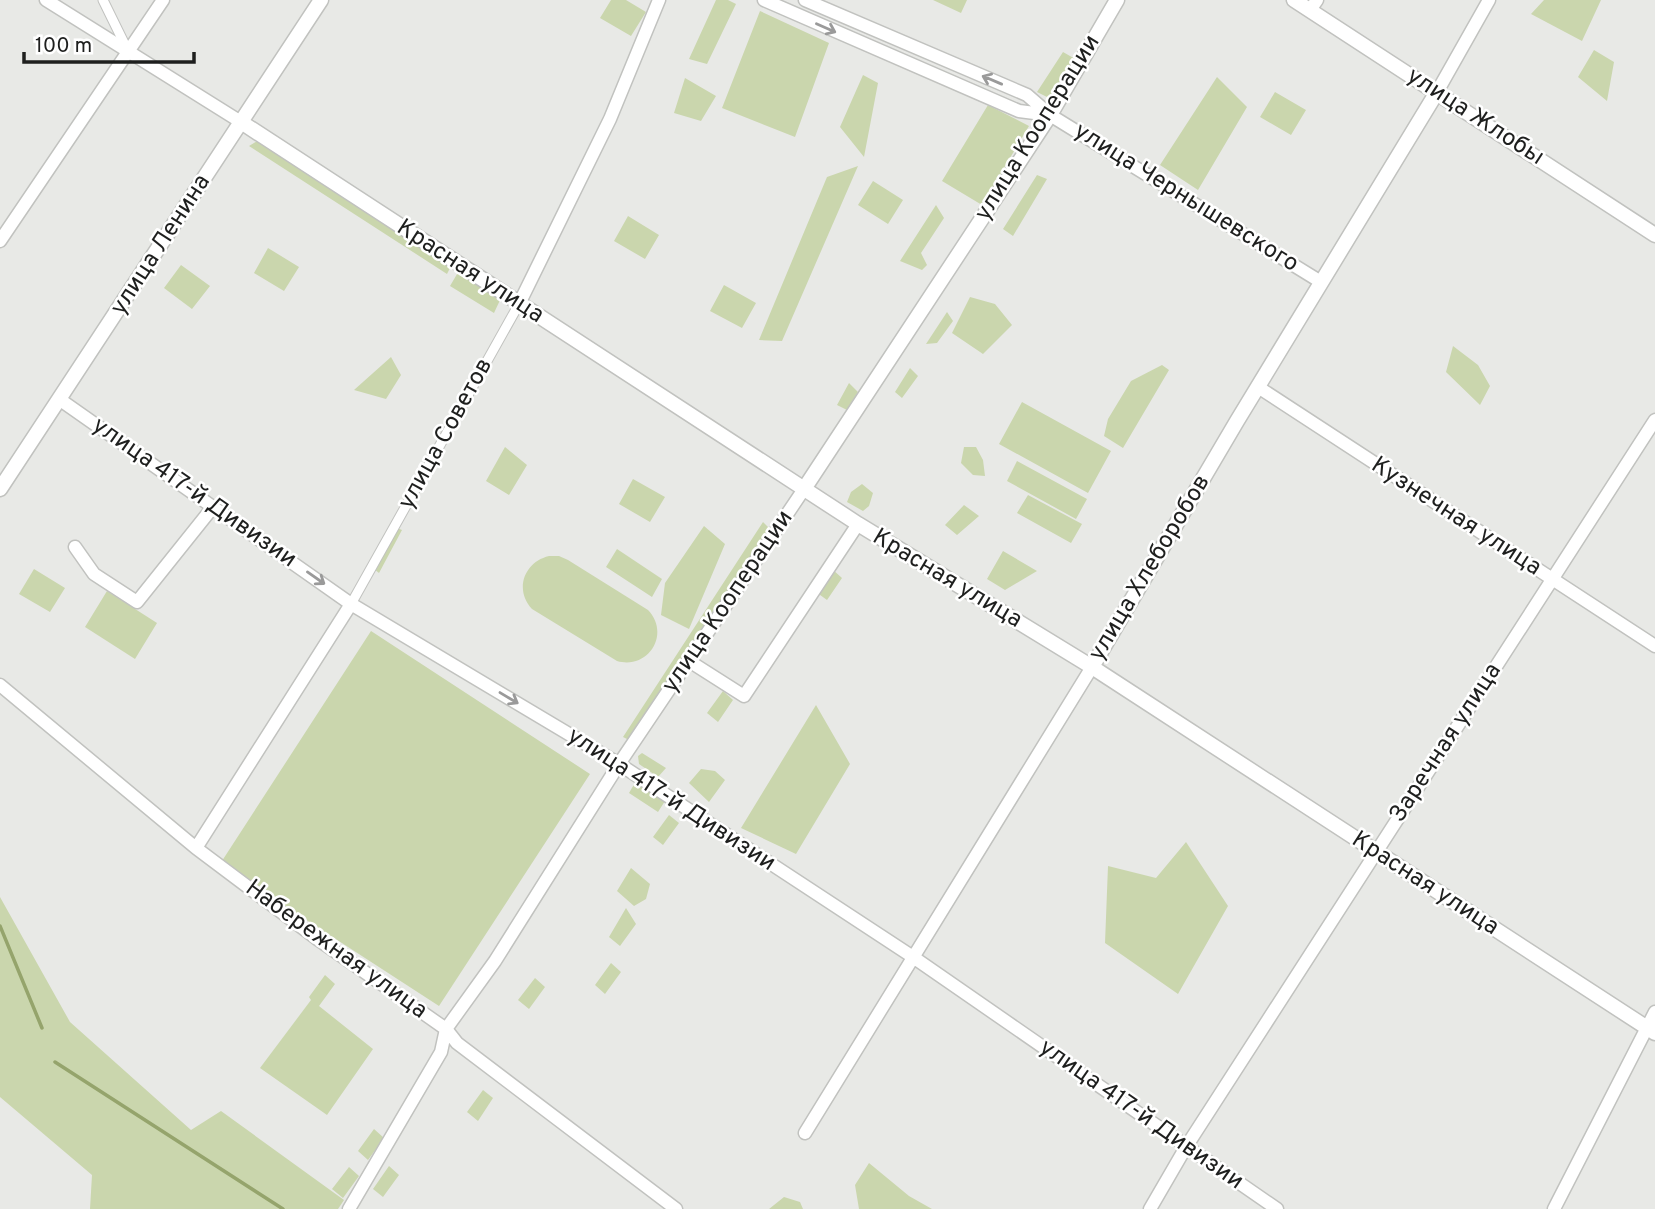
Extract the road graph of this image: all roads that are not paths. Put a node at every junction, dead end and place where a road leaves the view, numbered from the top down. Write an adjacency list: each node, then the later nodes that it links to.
1 (46, 0): 12 (street)
2 (103, 0): 12 (street)
3 (163, 0): 12 (street)
4 (321, 0): 15 (street, улица Ленина)
5 (659, 0): 19 (street, улица Советов)
6 (764, 0): 14 (street, улица Чернышевского, one-way to 14)
7 (805, 0): 14 (street, улица Чернышевского, one-way to 7)
8 (1117, 0): 14 (street, улица Кооперации)
9 (1294, 0): 11 (street, улица Жлобы)
10 (1489, 0): 13 (street, улица Хлеборобов)
11 (1314, 5): 13 (street, улица Жлобы)
12 (129, 52): 15 (street); 17 (street)
13 (1437, 92): 16 (street, улица Жлобы); 18 (street, улица Хлеборобов)
14 (1050, 115): 18 (street, улица Чернышевского); 24 (street, улица Кооперации)
15 (241, 121): 19 (street, Красная улица); 21 (street, улица Ленина)
16 (1655, 235)
17 (0, 241)
18 (1321, 282): 20 (street, улица Хлеборобов)
19 (519, 304): 24 (street, Красная улица); 29 (street, улица Советов)
20 (1258, 387): 28 (street, Кузнечная улица); 32 (street, улица Хлеборобов)
21 (59, 399): 23 (street, улица Ленина); 25 (street, улица 417-й Дивизии)
22 (1655, 420): 28 (street, Заречная улица)
23 (0, 489)
24 (804, 489): 26 (street, Красная улица); 31 (street, улица Кооперации)
25 (214, 507): 27 (street); 29 (street, улица 417-й Дивизии, one-way to 29)
26 (858, 524): 31 (street); 32 (street, Красная улица)
27 (75, 547)
28 (1551, 580): 30 (street, Кузнечная улица); 36 (street, Заречная улица)
29 (351, 604): 34 (street, улица 417-й Дивизии, one-way to 34); 35 (street, улица Советов)
30 (1655, 646)
31 (689, 661): 34 (street, улица Кооперации)
32 (1092, 667): 36 (street, Красная улица); 37 (street, улица Хлеборобов)
33 (0, 685): 35 (street, Набережная улица)
34 (619, 764): 37 (street, улица 417-й Дивизии); 39 (street, улица Кооперации)
35 (196, 848): 39 (street, Набережная улица)
36 (1376, 852): 40 (street, Красная улица); 42 (street, Заречная улица)
37 (912, 957): 41 (street, улица Хлеборобов); 42 (street, улица 417-й Дивизии)
38 (1655, 1012): 40 (street)
39 (446, 1029): 43 (street, улица Кооперации); 44 (street, Набережная улица)
40 (1651, 1031): 47 (street)
41 (806, 1133)
42 (1186, 1146): 45 (street, Заречная улица); 46 (street, улица 417-й Дивизии)
43 (349, 1209)
44 (677, 1209)
45 (1150, 1209)
46 (1277, 1209)
47 (1554, 1209)

